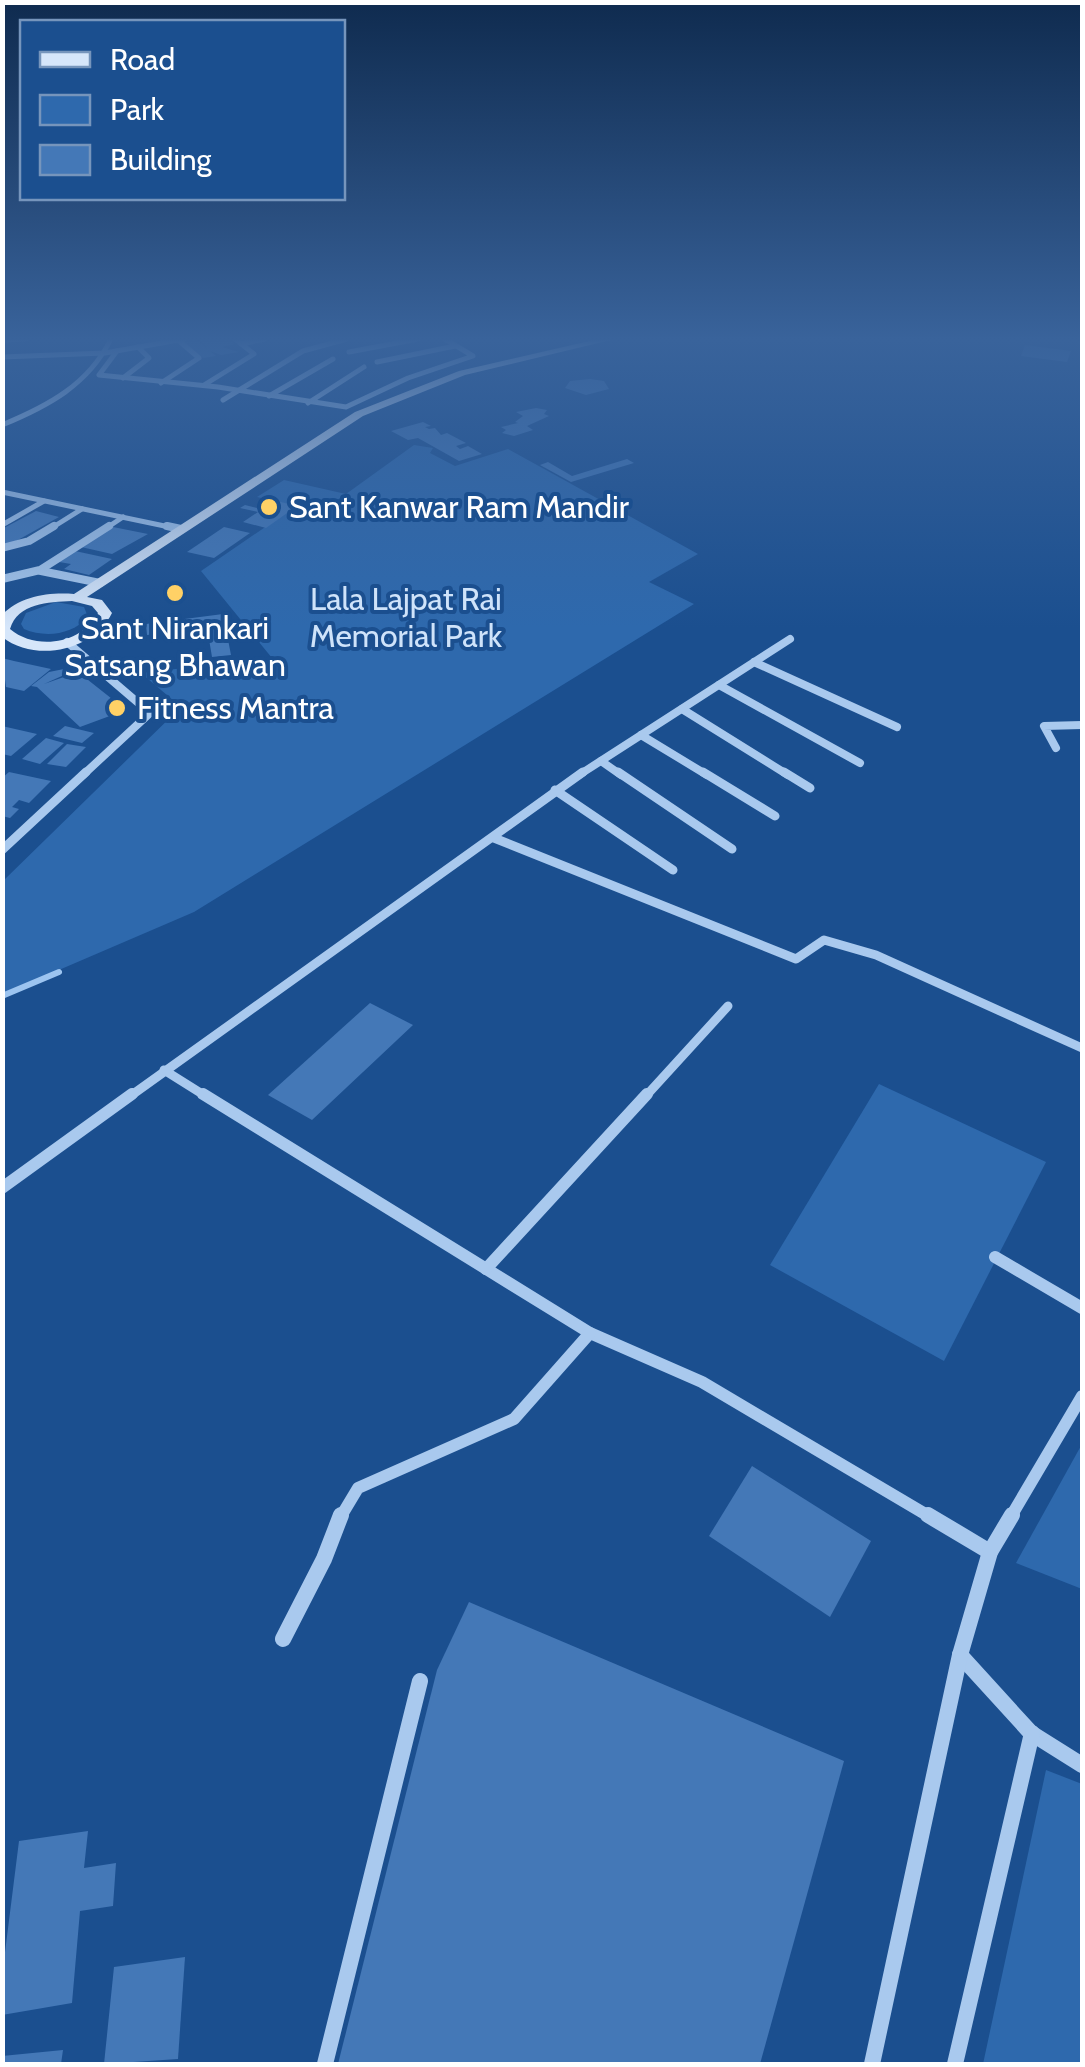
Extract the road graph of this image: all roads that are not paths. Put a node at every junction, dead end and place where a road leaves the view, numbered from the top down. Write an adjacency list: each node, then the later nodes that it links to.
1 (323, 435): 8 (street)
2 (339, 435): 13 (street)
3 (2, 492): 4 (street)
4 (45, 501): 5 (street); 7 (street)
5 (83, 508): 6 (street); 9 (street)
6 (123, 517): 8 (street); 10 (street)
7 (2, 525)
8 (181, 529): 12 (street)
9 (2, 548)
10 (40, 570): 11 (street); 12 (street)
11 (2, 579)
12 (100, 583): 13 (street)
13 (85, 599): 14 (street); 16 (street)
14 (4, 624): 16 (street)
15 (790, 639): 17 (street)
16 (68, 642): 31 (street)
17 (754, 662): 18 (street); 21 (street)
18 (719, 684): 19 (street); 25 (street)
19 (682, 709): 22 (street); 26 (street)
20 (1082, 725): 23 (street)
21 (897, 727)
22 (641, 735): 24 (street); 28 (street)
23 (1056, 748)
24 (601, 761): 27 (street); 30 (street)
25 (860, 763)
26 (810, 788)
27 (556, 790): 29 (street); 32 (street)
28 (775, 816)
29 (494, 838): 34 (street); 35 (street)
30 (732, 848)
31 (2, 850)
32 (673, 870)
33 (728, 1006): 38 (street)
34 (1082, 1048)
35 (164, 1070): 36 (street); 38 (street)
36 (2, 1188)
37 (995, 1257): 39 (street)
38 (486, 1268): 40 (street)
39 (1082, 1308)
40 (590, 1333): 42 (street); 43 (street)
41 (1082, 1396): 42 (street)
42 (990, 1552): 44 (street)
43 (284, 1639)
44 (960, 1655): 46 (street); 49 (street)
45 (420, 1681): 48 (street)
46 (1032, 1733): 47 (street); 50 (street)
47 (1082, 1765)
48 (325, 2064)
49 (872, 2064)
50 (955, 2064)

